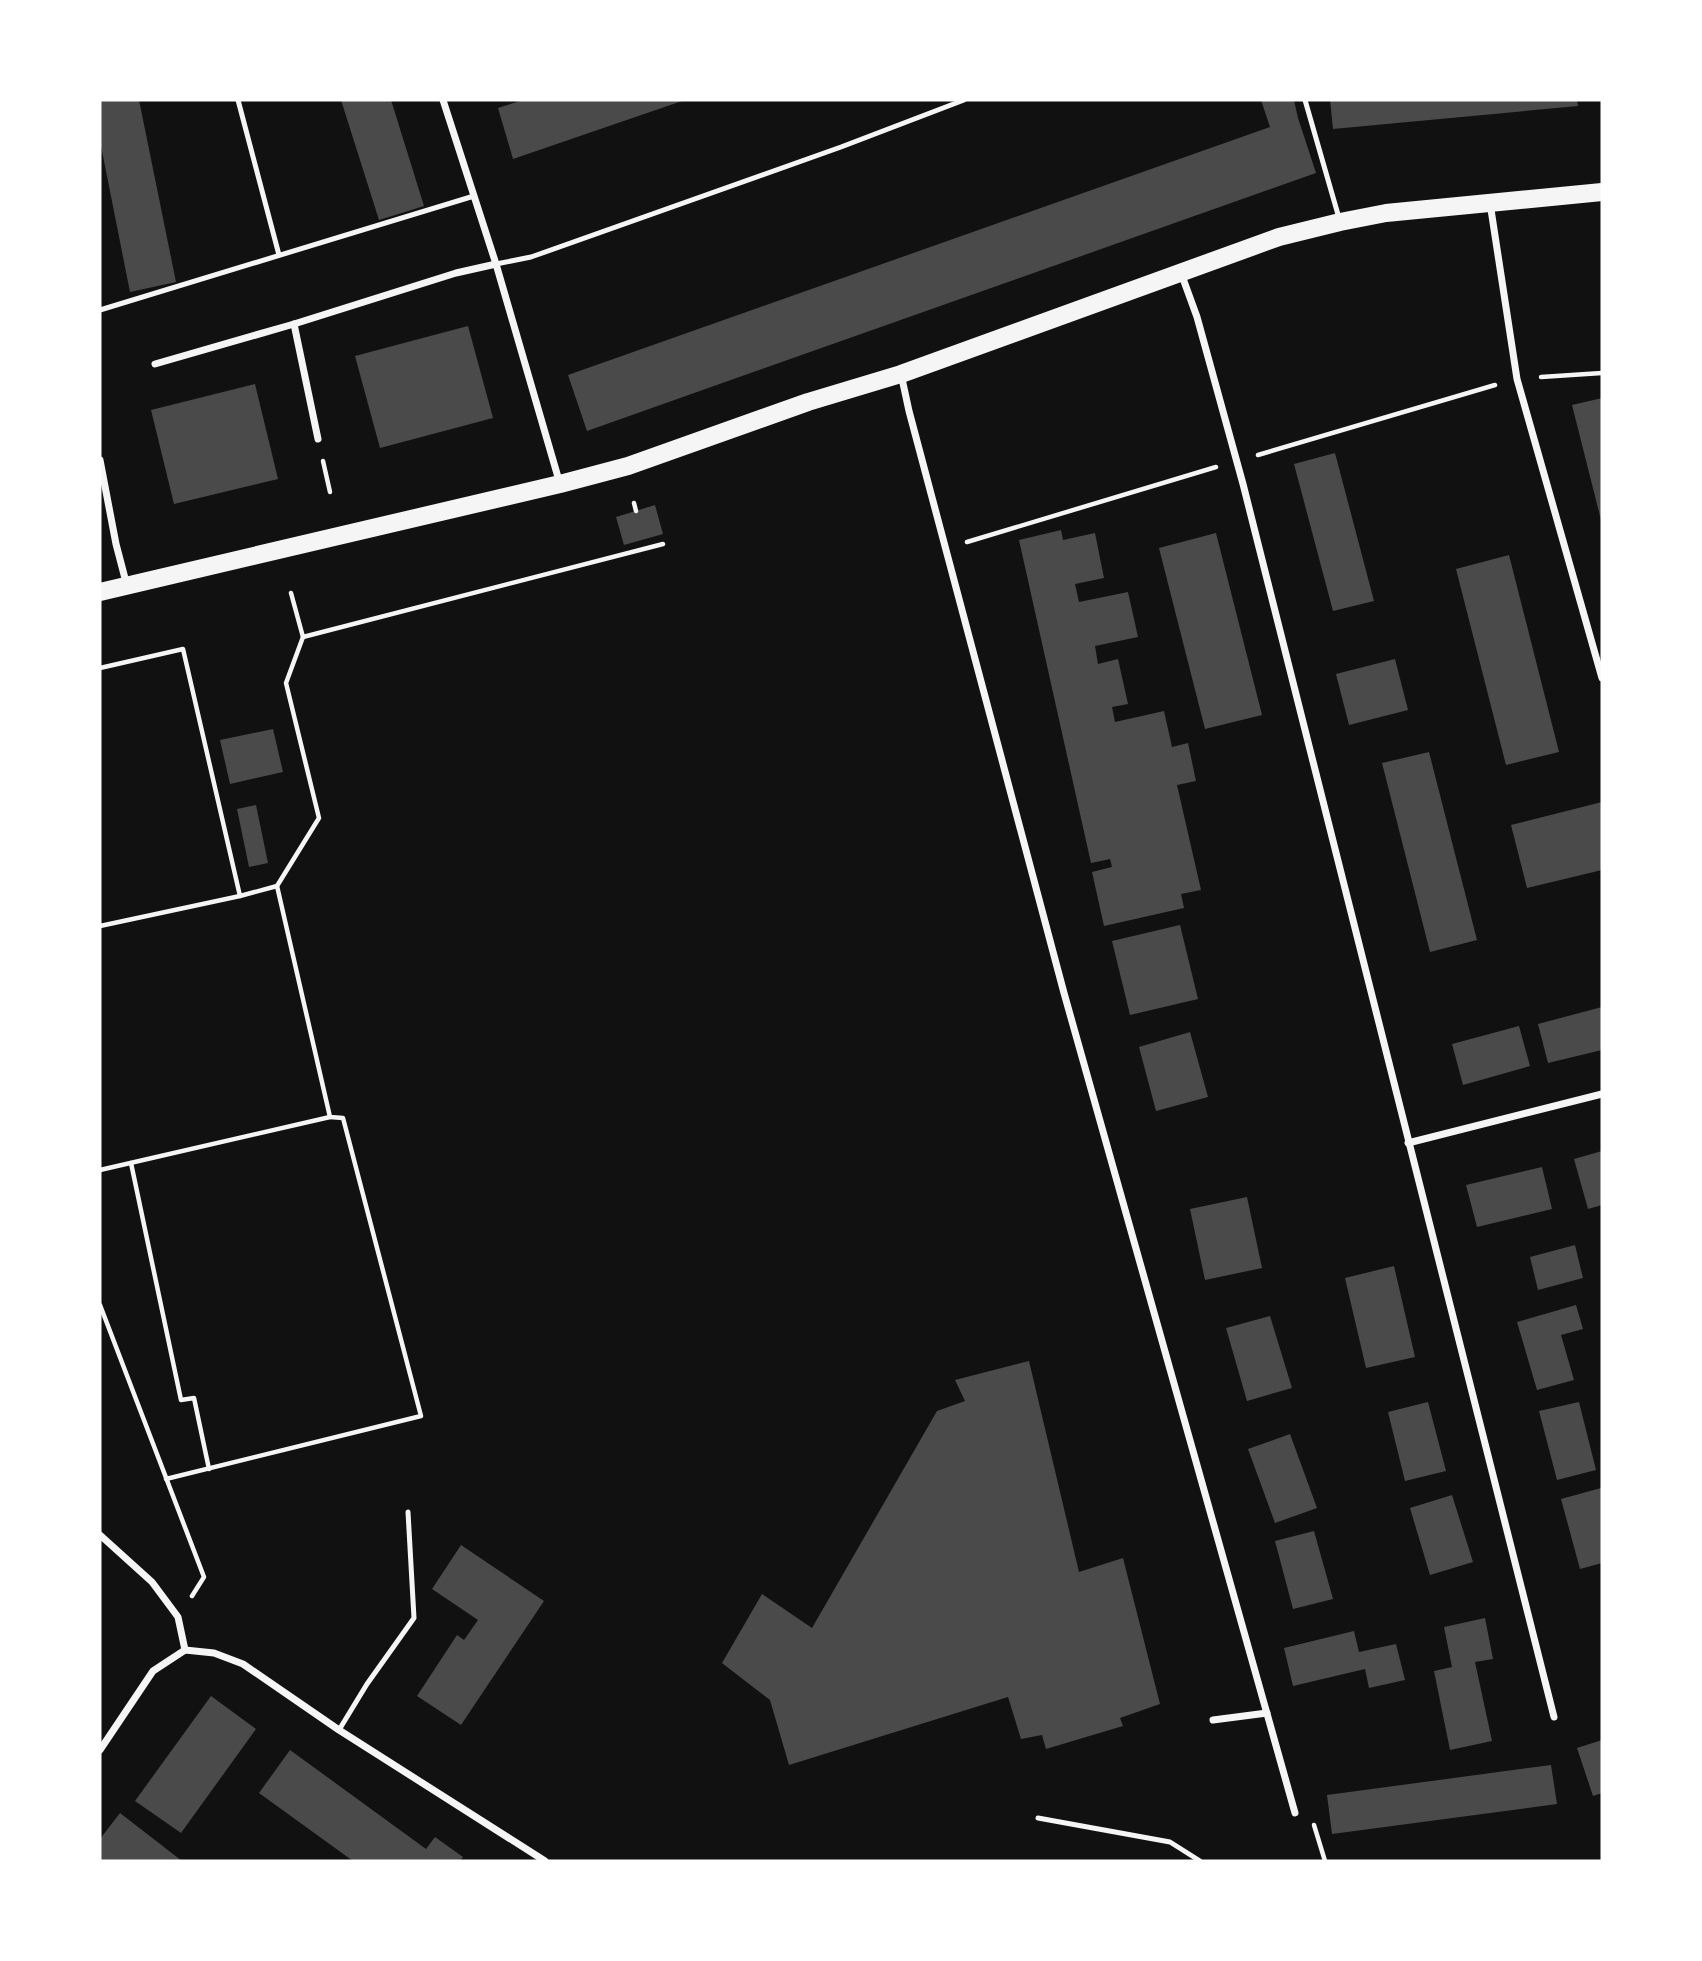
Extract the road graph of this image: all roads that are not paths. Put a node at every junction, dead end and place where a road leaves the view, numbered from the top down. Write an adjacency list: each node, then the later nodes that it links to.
1 (238, 100): 9 (lane)
2 (443, 100): 6 (street)
3 (964, 100): 10 (lane)
4 (1305, 100): 8 (lane)
5 (1602, 192): 7 (main road)
6 (474, 196): 9 (lane); 10 (street)
7 (1489, 202): 8 (main road); 21 (street)
8 (1340, 222): 11 (main road)
9 (279, 255): 12 (lane)
10 (496, 264): 13 (street); 18 (street)
11 (1181, 272): 15 (main road); 23 (street)
12 (100, 310)
13 (294, 324): 14 (street); 16 (street)
14 (155, 365)
15 (901, 374): 18 (main road); 27 (street)
16 (318, 439)
17 (100, 460): 19 (street)
18 (560, 484): 19 (main road)
19 (127, 586): 20 (main road)
20 (100, 592)
21 (1602, 678)
22 (1602, 1094): 23 (street)
23 (1408, 1143): 28 (street)
24 (408, 1512): 30 (lane)
25 (100, 1535): 26 (street)
26 (186, 1650): 30 (street); 31 (street)
27 (1267, 1713): 29 (street); 32 (street)
28 (1554, 1717)
29 (1213, 1720)
30 (338, 1730): 34 (street)
31 (100, 1750)
32 (1295, 1813)
33 (1038, 1818): 35 (lane)
34 (545, 1861)
35 (1200, 1861)

